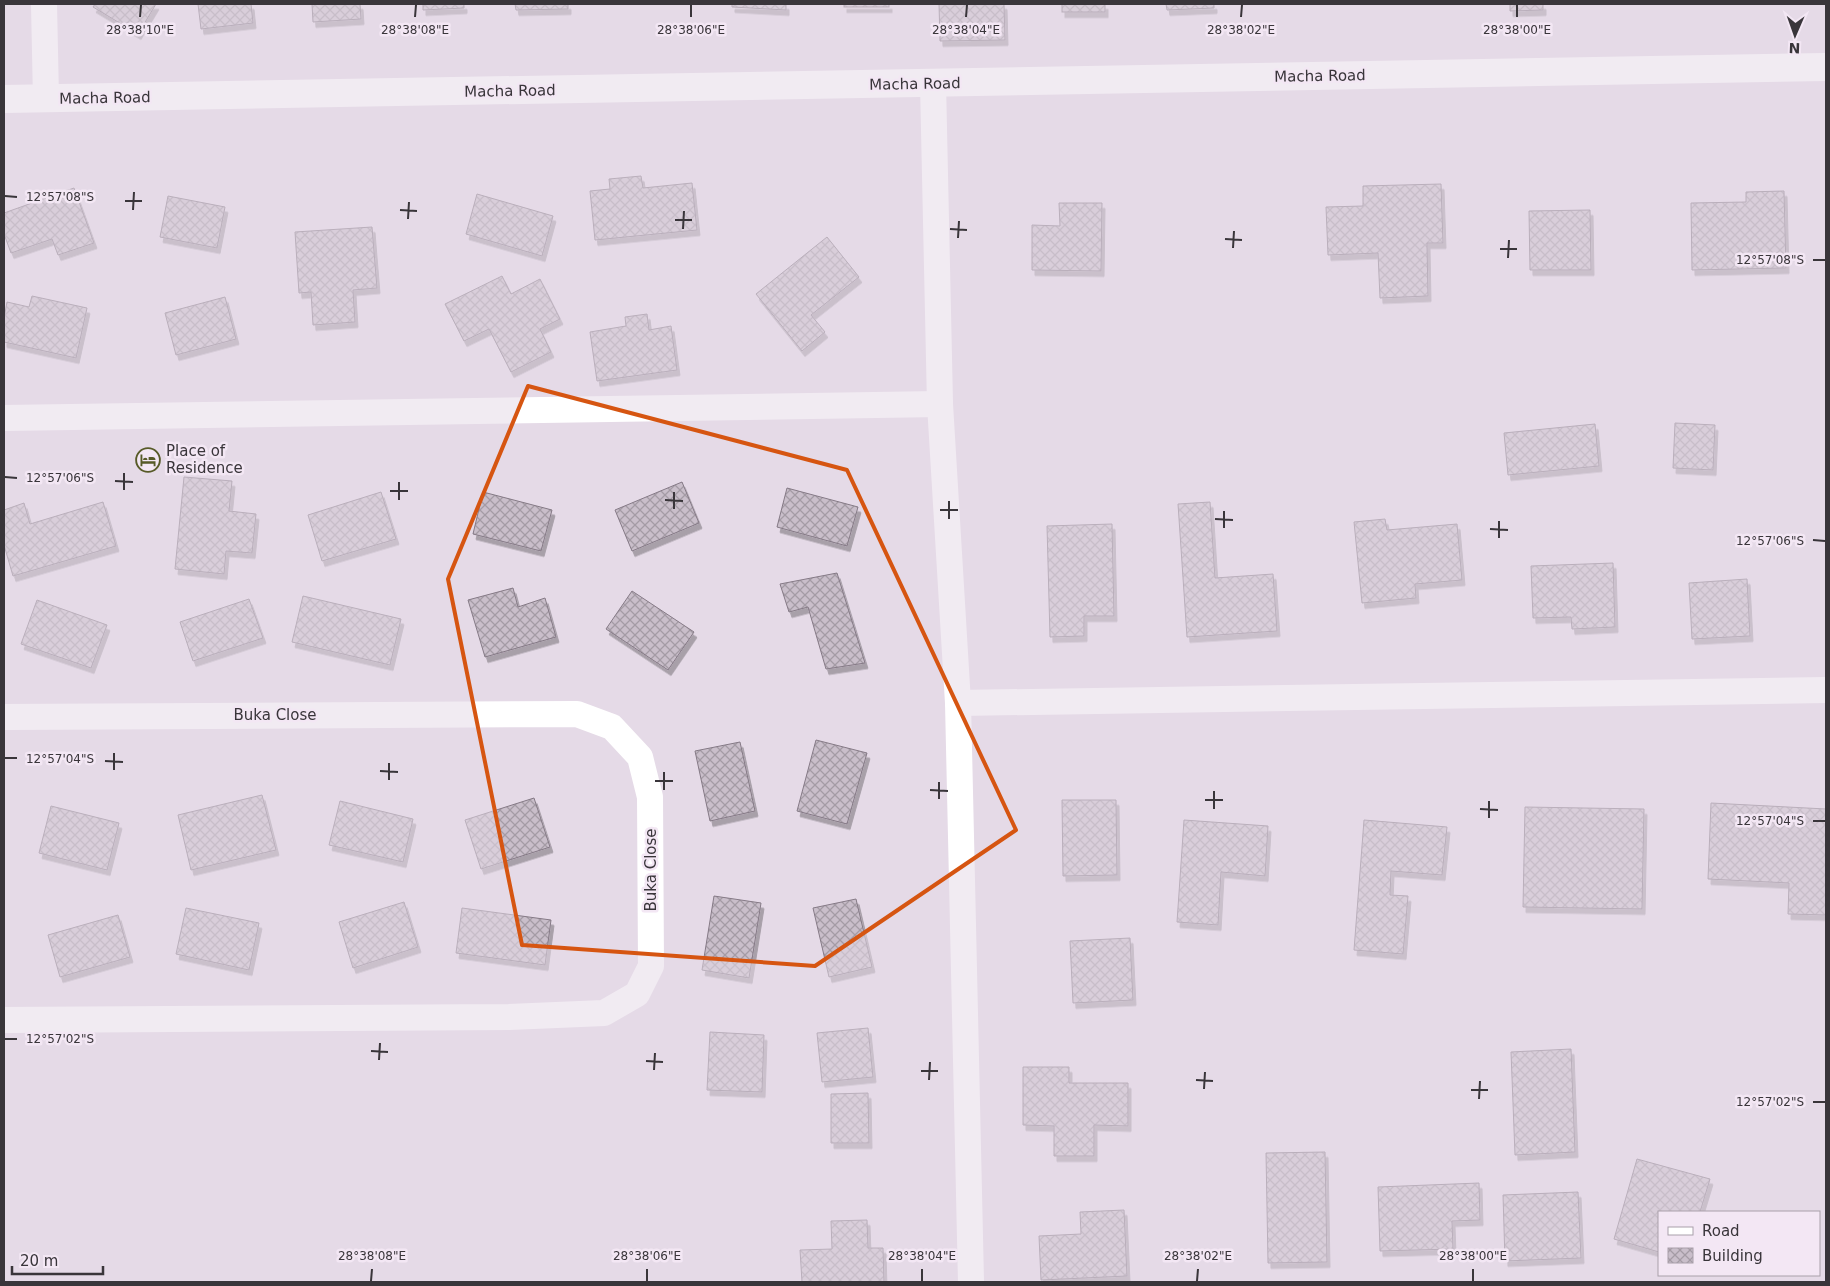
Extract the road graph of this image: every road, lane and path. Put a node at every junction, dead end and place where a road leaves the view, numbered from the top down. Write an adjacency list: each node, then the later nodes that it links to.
1 (44, 4): 5 (street)
2 (1826, 67): 3 (main road, Macha Road)
3 (933, 83): 5 (main road, Macha Road); 6 (street)
4 (4, 99): 5 (main road, Macha Road)
5 (46, 99)
6 (940, 404): 7 (street); 9 (street)
7 (4, 418)
8 (1826, 690): 9 (street)
9 (958, 703): 12 (street)
10 (4, 717): 11 (street, Buka Close)
11 (4, 1020)
12 (971, 1282)

